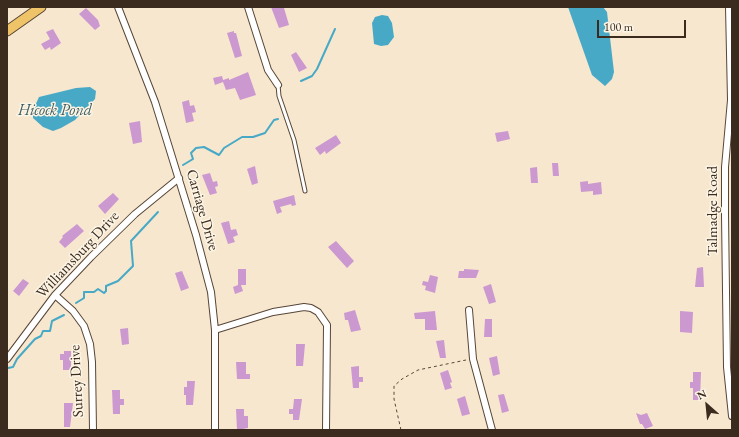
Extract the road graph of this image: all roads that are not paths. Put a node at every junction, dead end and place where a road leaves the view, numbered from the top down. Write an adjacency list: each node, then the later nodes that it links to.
1 (41, 7): 5 (main road)
2 (118, 7): 8 (street, Carriage Drive)
3 (248, 7): 6 (street)
4 (729, 7): 7 (street, Talmadge Road)
5 (7, 31)
6 (278, 85): 9 (lane)
7 (731, 100): 14 (street, Talmadge Road)
8 (179, 178): 10 (street, Williamsburg Drive); 12 (street, Carriage Drive)
9 (304, 191)
10 (55, 295): 13 (street, Williamsburg Drive); 16 (street, Surrey Drive)
11 (468, 310): 19 (street)
12 (215, 330): 17 (street, Carriage Drive); 18 (street)
13 (7, 359)
14 (730, 367): 15 (street, Talmadge Road)
15 (732, 416)
16 (93, 430)
17 (215, 430)
18 (326, 430)
19 (492, 430)

